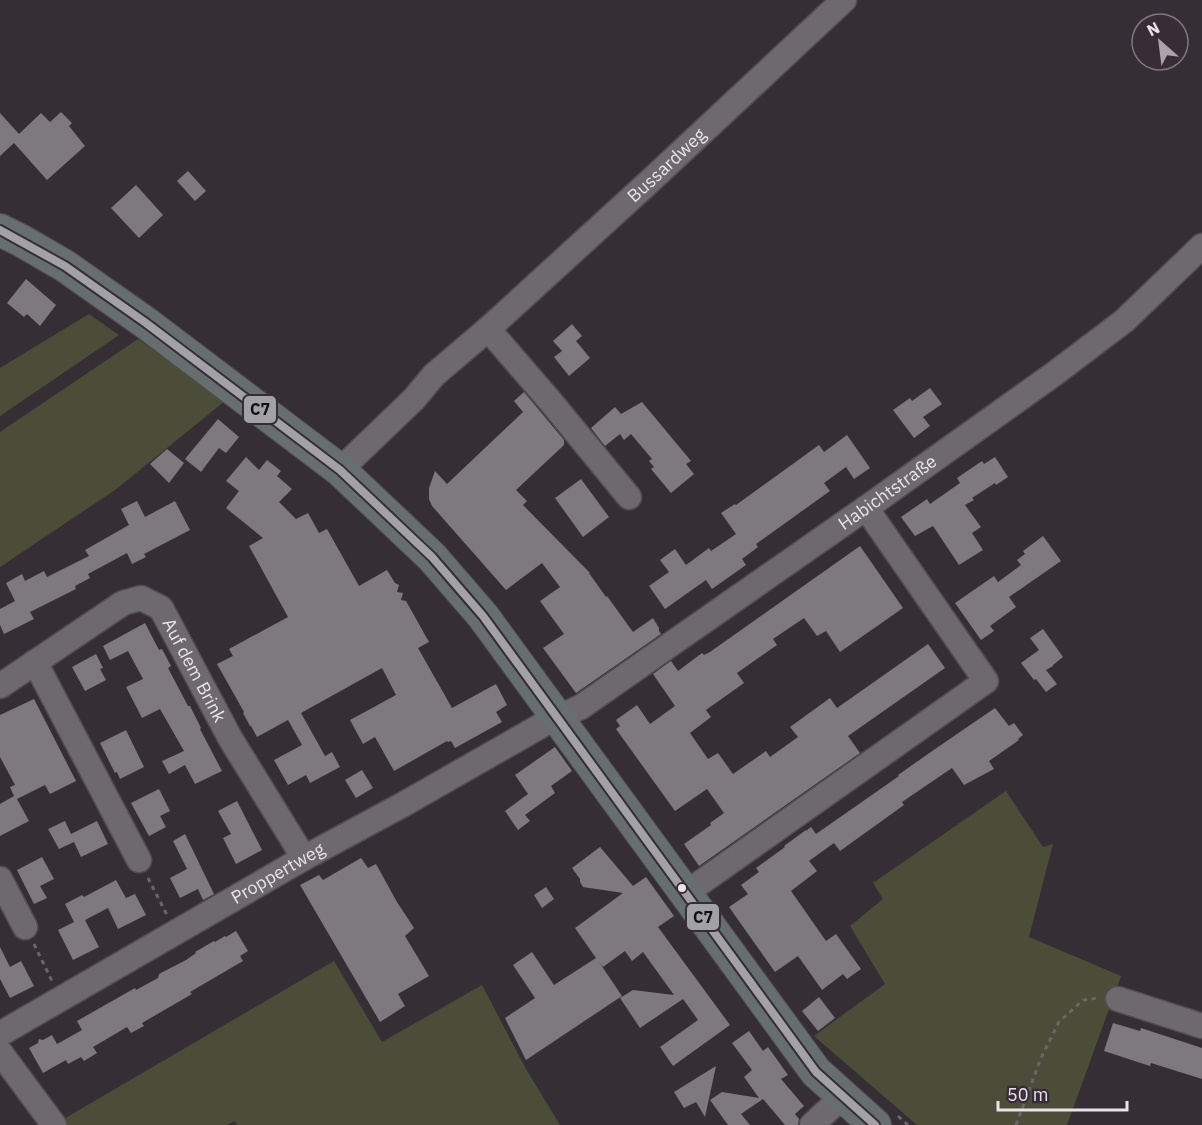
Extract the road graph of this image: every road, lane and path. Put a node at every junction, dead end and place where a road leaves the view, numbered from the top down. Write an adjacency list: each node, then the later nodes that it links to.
1 (844, 0): 4 (street, Bussardweg)
2 (0, 230): 5 (main road)
3 (1202, 246): 7 (street, Habichtstraße)
4 (488, 329): 5 (street, Bussardweg); 6 (street)
5 (340, 470): 10 (main road)
6 (629, 497)
7 (866, 508): 10 (street, Habichtstraße); 14 (street)
8 (36, 662): 9 (street, Auf dem Brink); 11 (street, Auf dem Brink); 12 (street)
9 (0, 686)
10 (558, 717): 11 (street, Proppertweg); 14 (main road)
11 (304, 858): 16 (street, Proppertweg)
12 (139, 860): 16 (path)
13 (0, 879): 15 (street)
14 (686, 893): 22 (main road)
15 (25, 927): 17 (path)
16 (176, 932): 17 (street, Proppertweg)
17 (61, 999): 20 (street, Proppertweg)
18 (1118, 999): 19 (street); 26 (path)
19 (1202, 1026)
20 (0, 1034)
21 (0, 1052): 23 (street)
22 (843, 1096): 24 (street); 25 (main road)
23 (54, 1125)
24 (812, 1125)
25 (875, 1125)
26 (1016, 1125)

